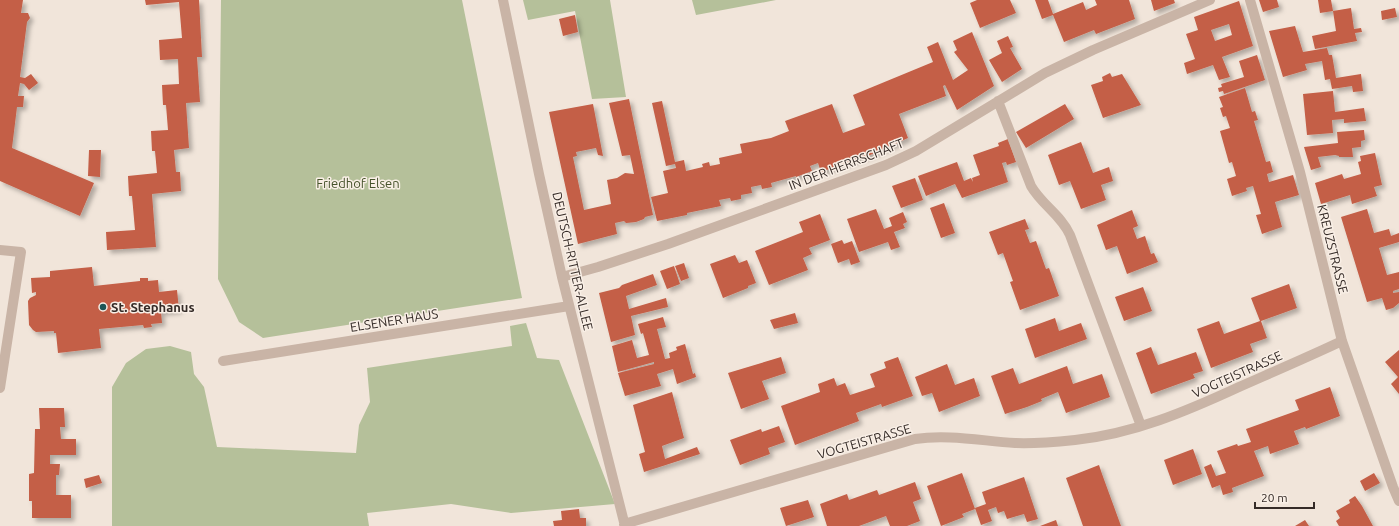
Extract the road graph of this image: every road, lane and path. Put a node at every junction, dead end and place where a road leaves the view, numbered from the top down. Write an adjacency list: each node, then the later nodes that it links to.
1 (503, 0): 6 (street, DEUTSCH-RITTER-ALLEE)
2 (1210, 0): 4 (street, IN DER HERRSCHAFT)
3 (1250, 0): 8 (street, KREUZSTRASSE)
4 (998, 101): 6 (street, IN DER HERRSCHAFT); 11 (street)
5 (0, 250): 10 (street)
6 (562, 277): 7 (street, DEUTSCH-RITTER-ALLEE)
7 (570, 306): 9 (street, ELSENER HAUS); 13 (street, DEUTSCH-RITTER-ALLEE)
8 (1342, 341): 11 (street, VOGTEISTRASSE); 12 (street, KREUZSTRASSE)
9 (223, 361)
10 (0, 388)
11 (1141, 426): 13 (street, VOGTEISTRASSE)
12 (1399, 501)
13 (625, 525)

